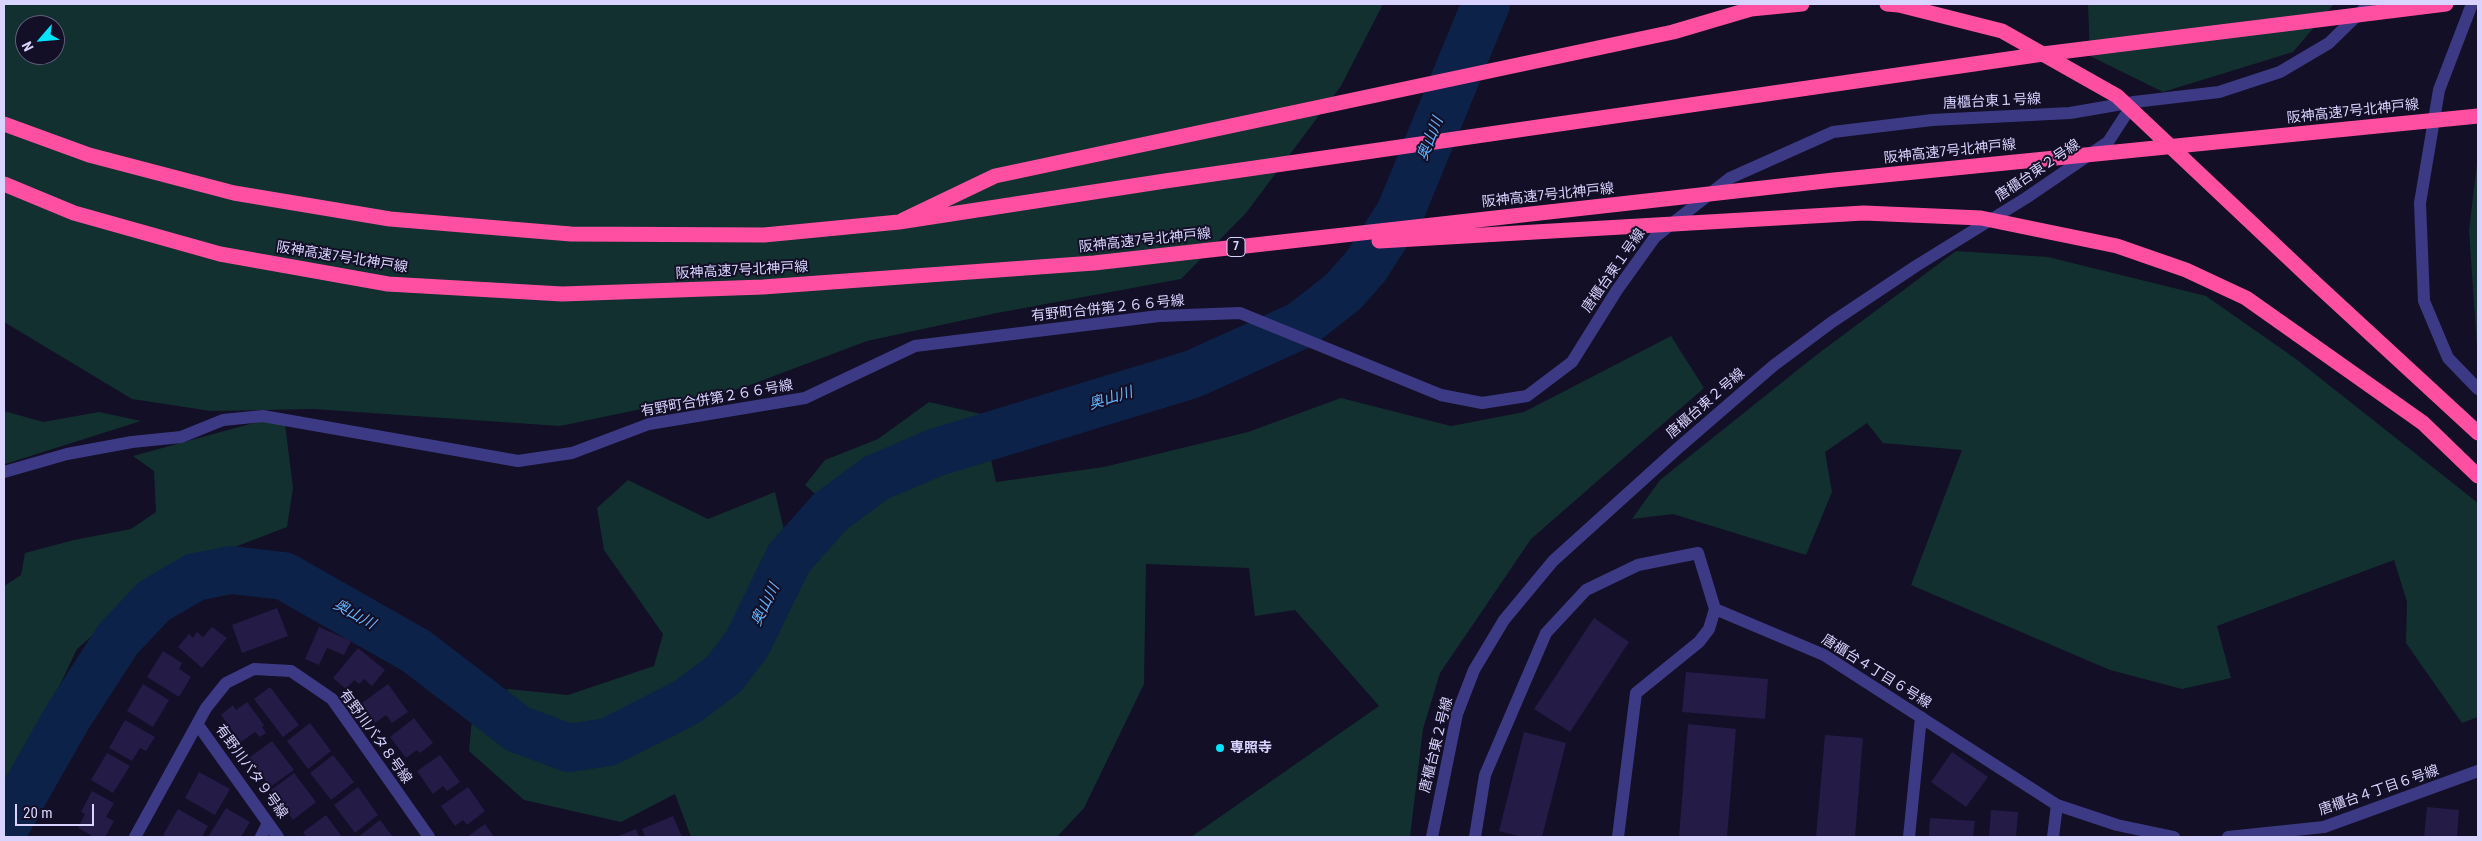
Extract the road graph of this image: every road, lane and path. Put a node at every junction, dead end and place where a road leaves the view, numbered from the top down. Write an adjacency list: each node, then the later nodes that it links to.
1 (1802, 4): 10 (highway, bridge)
2 (1887, 4): 14 (highway, bridge)
3 (2369, 4): 6 (street, 唐櫃台東１号線)
4 (2446, 4): 10 (highway, bridge)
5 (2472, 4): 13 (street)
6 (2134, 102): 12 (street, 唐櫃台東１号線); 28 (street, 唐櫃台東２号線)
7 (2478, 116): 11 (highway, 阪神高速7号北神戸線 / 7, bridge)
8 (4, 124): 10 (highway, bridge)
9 (4, 184): 11 (highway, 阪神高速7号北神戸線 / 7, bridge)
10 (899, 222)
11 (1207, 250): 16 (highway, bridge)
12 (1257, 318): 15 (street, 有野町合併第２６６号線)
13 (2478, 389)
14 (2478, 432)
15 (4, 472)
16 (2478, 476)
17 (1715, 609): 18 (street, 唐櫃台４丁目６号線); 29 (street); 30 (street)
18 (1921, 717): 21 (street, 唐櫃台４丁目６号線); 31 (street)
19 (198, 725): 22 (street, 有野川バタ９号線); 24 (street, 有野川バタ８号線); 27 (street, 有野川バタ８号線)
20 (2478, 771): 23 (street, 唐櫃台４丁目６号線)
21 (2057, 805): 32 (street); 33 (street, 唐櫃台４丁目６号線)
22 (268, 823): 25 (street); 26 (street, 有野川バタ９号線)
23 (2324, 832): 34 (street, 唐櫃台４丁目６号線)
24 (135, 837)
25 (261, 837)
26 (278, 837)
27 (429, 837)
28 (1432, 837)
29 (1475, 837)
30 (1618, 837)
31 (1909, 837)
32 (2053, 837)
33 (2174, 837)
34 (2228, 837)

